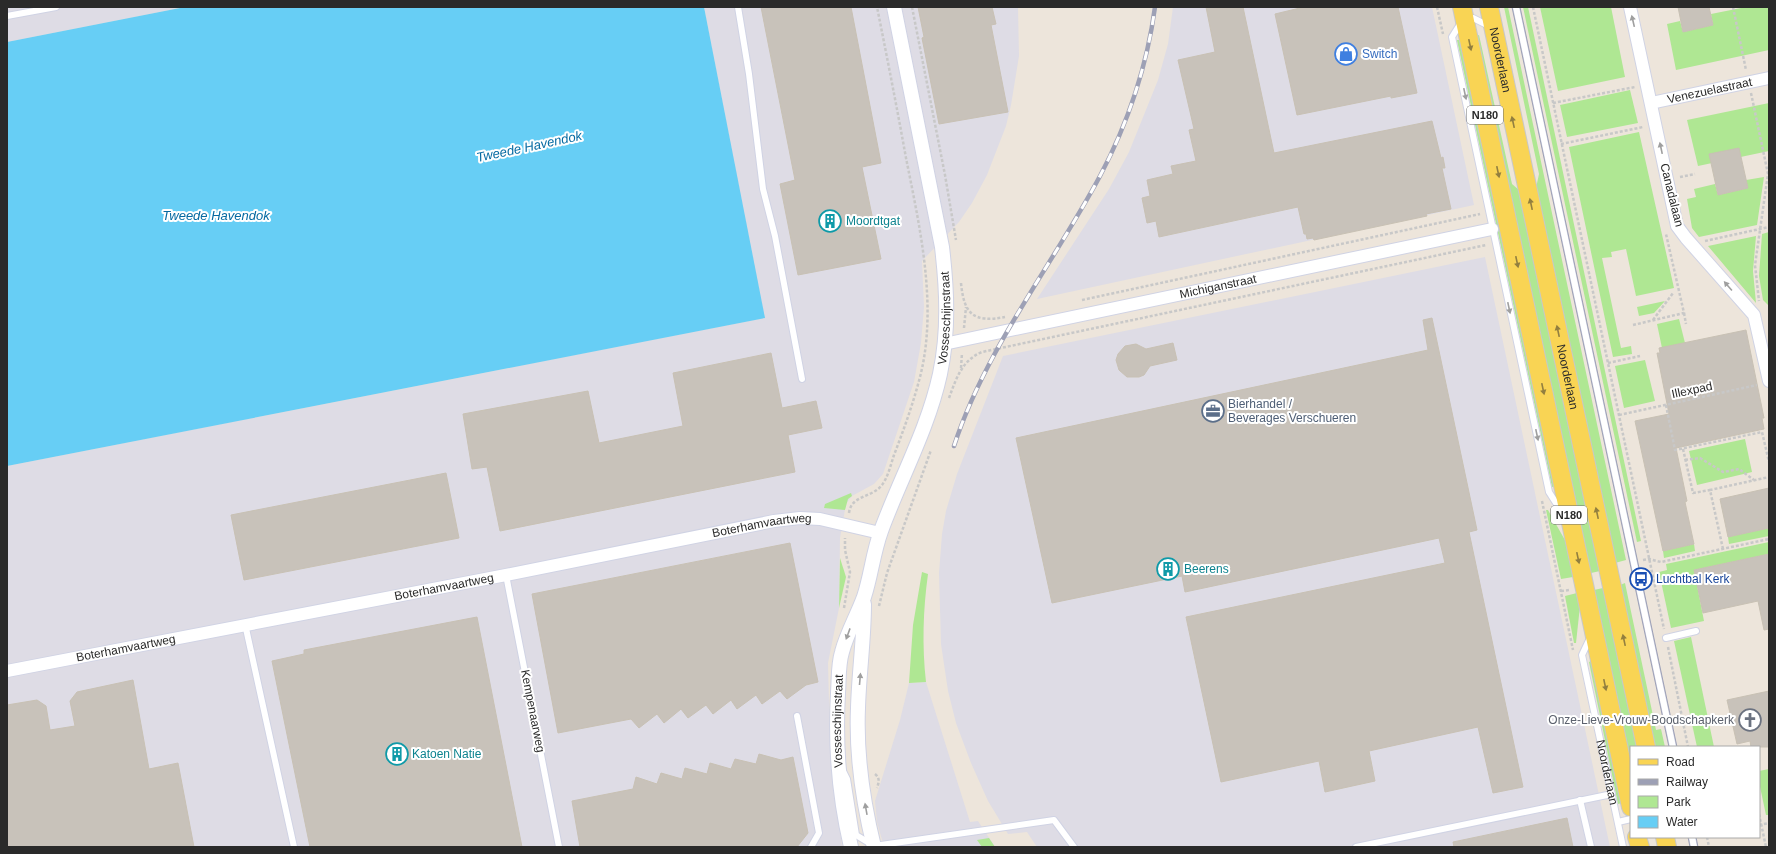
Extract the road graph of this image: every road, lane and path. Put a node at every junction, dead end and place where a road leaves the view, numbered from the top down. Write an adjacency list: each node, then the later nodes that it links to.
1 (56, 7): 11 (lane)
2 (738, 7): 40 (lane)
3 (877, 7): 52 (path)
4 (894, 7): 37 (street, Vosseschijnstraat)
5 (912, 7): 25 (path)
6 (1489, 7): 12 (main road, Noorderlaan / N180)
7 (1516, 7): 69 (lane)
8 (1533, 7): 15 (path)
9 (1630, 7): 14 (street, Canadalaan, one-way to 9)
10 (1463, 13): 12 (lane); 23 (lane, Noorderlaan, one-way to 23); 53 (main road, Noorderlaan / N180, one-way to 53)
11 (7, 16)
12 (1494, 29): 68 (main road, Noorderlaan / N180, one-way to 12)
13 (1769, 78): 16 (street, Venezuelastraat)
14 (1647, 84): 15 (path); 16 (street, Canadalaan)
15 (1553, 103): 18 (path)
16 (1651, 103): 17 (street, Canadalaan)
17 (1656, 125): 18 (path); 27 (street, Canadalaan, one-way to 17)
18 (1562, 144): 39 (path)
19 (1768, 174): 24 (path)
20 (1481, 214): 30 (path)
21 (1769, 227): 24 (path)
22 (1664, 228): 32 (path)
23 (1492, 229): 37 (street, Michiganstraat); 53 (lane, Noorderlaan, one-way to 53)
24 (1760, 229): 27 (path); 31 (path)
25 (956, 240)
26 (1487, 245): 42 (path)
27 (1697, 249): 31 (street, Canadalaan, one-way to 27)
28 (960, 279): 33 (path)
29 (1673, 293): 34 (path)
30 (1080, 301)
31 (1757, 310): 41 (street, Canadalaan)
32 (1684, 313): 34 (path); 35 (path)
33 (1012, 315)
34 (1653, 320): 36 (path)
35 (1686, 324)
36 (1633, 325)
37 (944, 344): 54 (street, Vosseschijnstraat)
38 (1640, 356): 39 (path)
39 (1608, 363): 44 (path)
40 (802, 379)
41 (1765, 383): 43 (path, Illexpad)
42 (949, 401)
43 (1666, 405): 44 (path, Illexpad); 46 (path)
44 (1619, 415): 57 (path)
45 (933, 444): 60 (path)
46 (1683, 449): 47 (path); 48 (path)
47 (1685, 460): 50 (path); 51 (path)
48 (1769, 462)
49 (1769, 477): 50 (path)
50 (1754, 480): 51 (path)
51 (1710, 490): 56 (path)
52 (847, 526): 54 (street, Boterhamvaartweg); 58 (street, Boterhamvaartweg); 61 (path)
53 (1572, 527): 63 (main road, Noorderlaan / N180, one-way to 63)
54 (880, 533): 59 (street, Vosseschijnstraat)
55 (1769, 539): 56 (path)
56 (1723, 549): 57 (path)
57 (1649, 558): 65 (path)
58 (506, 575): 62 (street, Boterhamvaartweg); 82 (lane, Kempenaarweg)
59 (864, 598): 71 (street, Vosseschijnstraat, one-way to 71); 85 (street, Vosseschijnstraat, one-way to 59)
60 (878, 609)
61 (843, 610)
62 (246, 624): 66 (street, Boterhamvaartweg); 81 (lane)
63 (1594, 629): 74 (lane, Noorderlaan); 76 (main road, Noorderlaan / N180, one-way to 76)
64 (1696, 631): 65 (lane)
65 (1666, 638): 70 (path)
66 (7, 670)
67 (797, 716): 83 (lane)
68 (1646, 746)
69 (1673, 746)
70 (1688, 746)
71 (838, 761): 84 (street, Vosseschijnstraat); 85 (lane)
72 (870, 772): 73 (path)
73 (875, 794)
74 (1612, 794): 75 (lane); 78 (lane, Noorderlaan)
75 (1580, 800): 87 (lane); 88 (lane)
76 (1630, 802)
77 (1630, 819): 78 (lane)
78 (1618, 822): 89 (lane, Noorderlaan)
79 (1769, 823): 80 (path)
80 (1760, 825): 90 (path)
81 (294, 847)
82 (560, 847)
83 (811, 847)
84 (852, 847)
85 (873, 847): 86 (lane)
86 (1074, 847)
87 (1356, 847)
88 (1591, 847)
89 (1623, 847)
90 (1766, 847)

